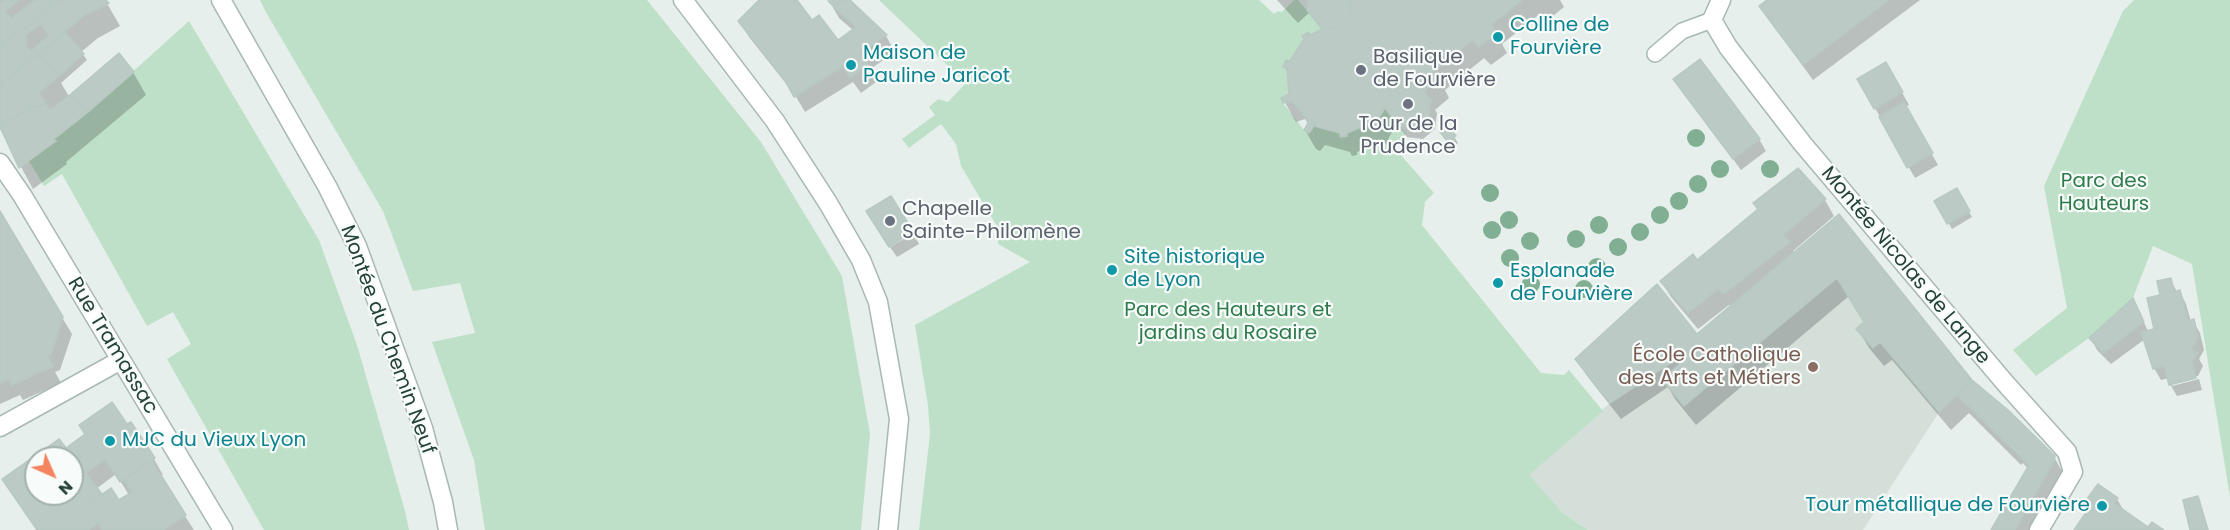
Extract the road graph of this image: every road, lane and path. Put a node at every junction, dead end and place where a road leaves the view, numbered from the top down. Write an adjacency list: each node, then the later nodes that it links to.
1 (221, 0): 10 (street, Montée du Chemin Neuf)
2 (683, 0): 11 (street)
3 (1721, 0): 4 (street)
4 (1712, 20): 5 (lane); 12 (street, Montée Nicolas de Lange)
5 (1655, 54)
6 (0, 163): 7 (street, Rue Tramassac)
7 (120, 360): 8 (street); 9 (street, Rue Tramassac)
8 (0, 427)
9 (223, 530)
10 (448, 530)
11 (888, 530)
12 (2039, 530)

